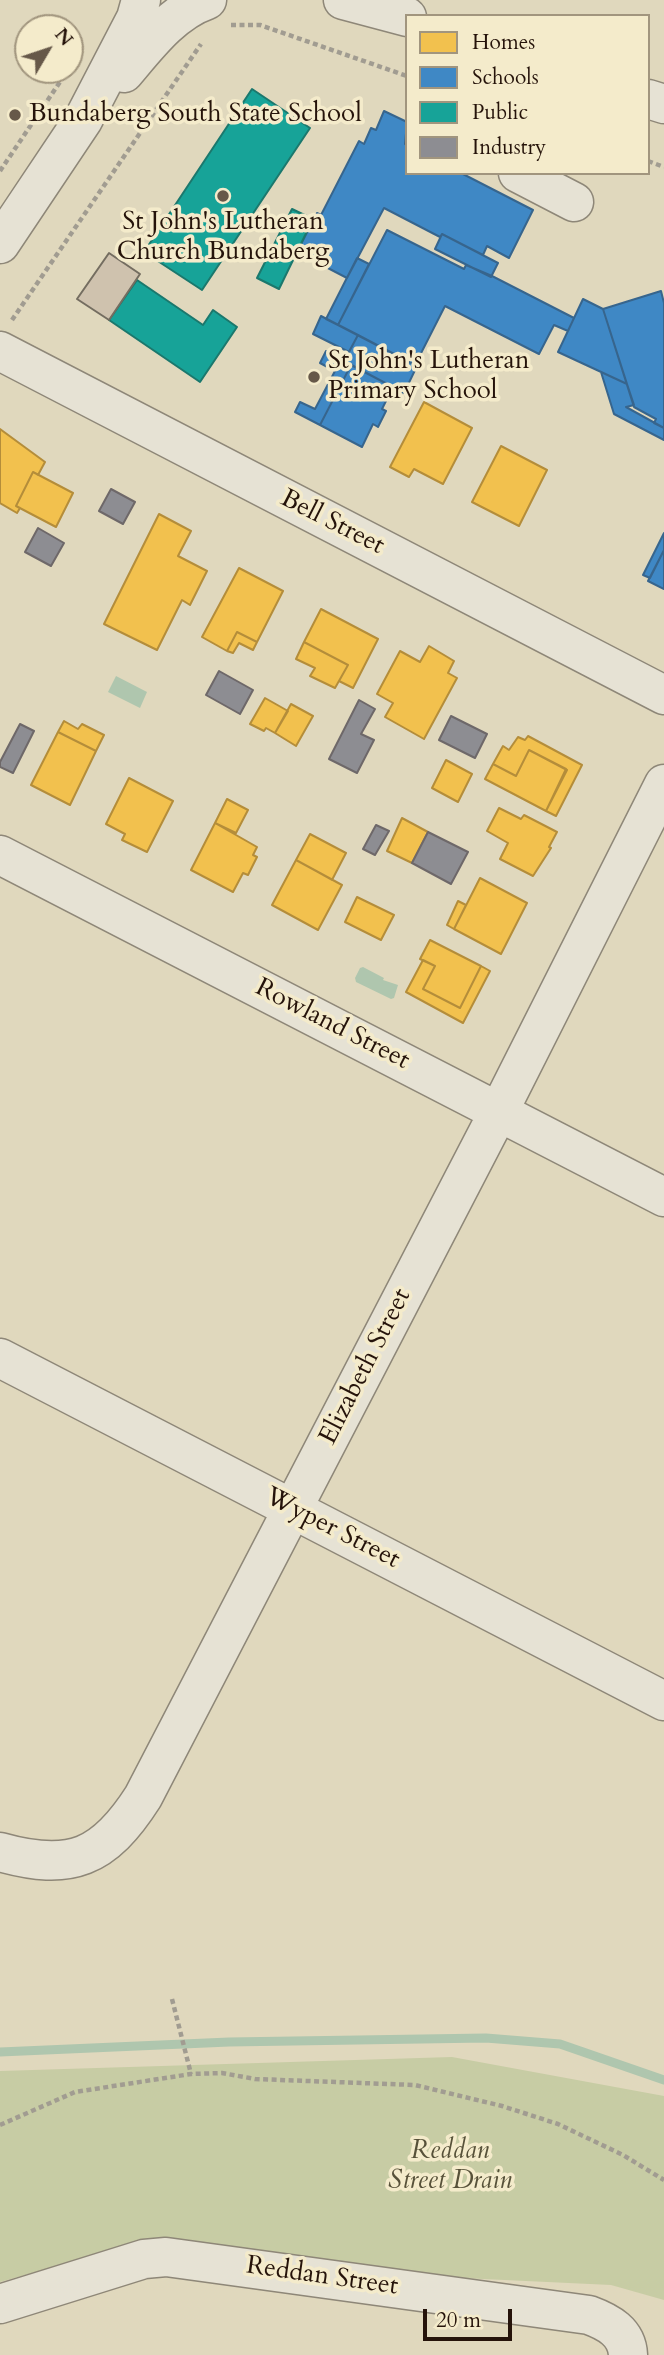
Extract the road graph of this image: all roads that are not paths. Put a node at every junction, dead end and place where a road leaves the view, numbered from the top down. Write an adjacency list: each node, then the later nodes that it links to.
1 (141, 0): 8 (street)
2 (199, 0): 5 (street)
3 (343, 0): 7 (street)
4 (386, 0): 6 (street)
5 (214, 9): 8 (street)
6 (416, 14)
7 (405, 16)
8 (83, 120): 11 (street)
9 (522, 175): 10 (street)
10 (574, 202)
11 (0, 244)
12 (4, 338): 13 (street, Bell Street)
13 (664, 695)
14 (664, 784): 16 (street, Elizabeth Street)
15 (0, 855): 16 (street, Rowland Street)
16 (499, 1111): 17 (street, Rowland Street); 19 (street, Elizabeth Street)
17 (664, 1197)
18 (0, 1358): 19 (street, Wyper Street)
19 (293, 1508): 20 (street, Wyper Street); 21 (street, Elizabeth Street)
20 (664, 1701)
21 (0, 1852)
22 (0, 2304): 23 (street, Reddan Street)
23 (628, 2355)

